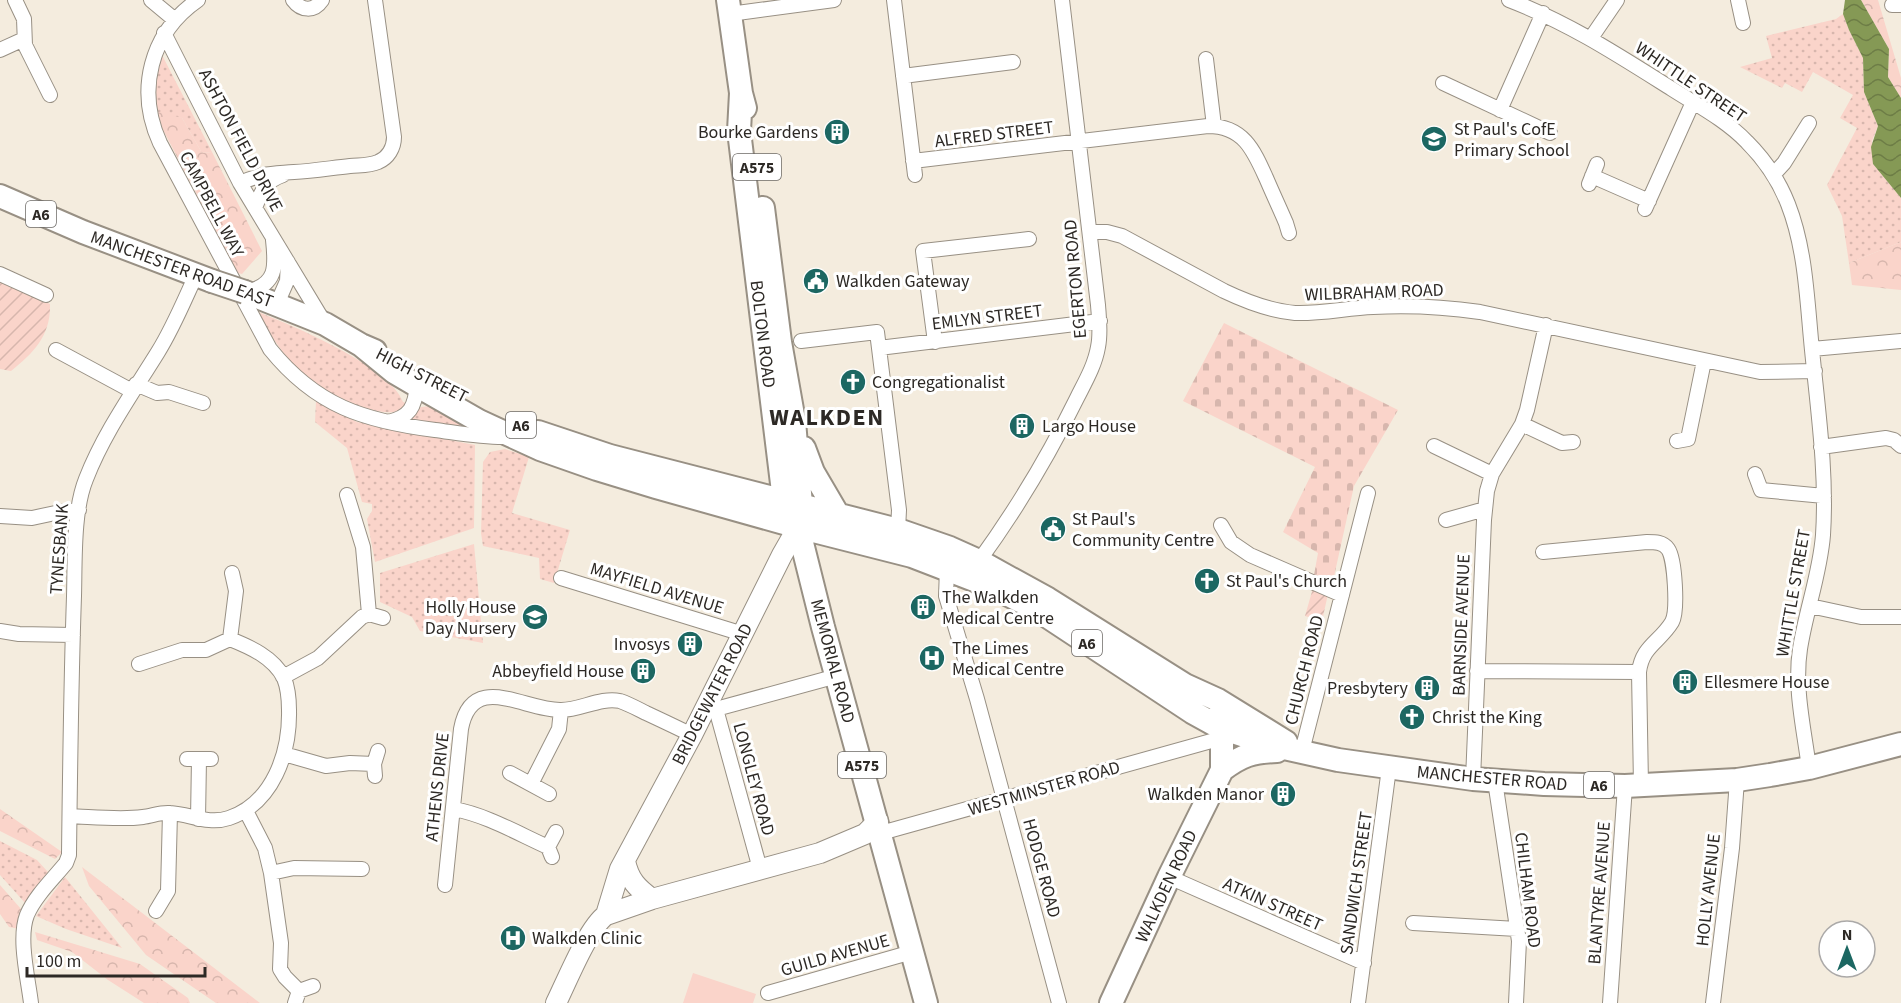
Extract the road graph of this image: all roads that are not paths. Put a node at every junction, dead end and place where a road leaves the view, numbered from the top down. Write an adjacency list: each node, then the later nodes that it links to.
1 (151, 0): 15 (street)
2 (198, 0): 15 (street, CAMPBELL WAY)
3 (293, 0): 4 (street)
4 (322, 0)
5 (375, 0): 33 (street)
6 (834, 0): 13 (street)
7 (894, 0): 23 (street, ALFRED STREET)
8 (1062, 0): 32 (street, EGERTON ROAD)
9 (1509, 0): 14 (street, WHITTLE STREET)
10 (1617, 0): 18 (street)
11 (1738, 0): 16 (street)
12 (20, 2): 19 (street)
13 (729, 7): 25 (main road, BOLTON ROAD / A575)
14 (1543, 13): 18 (street, WHITTLE STREET); 28 (street)
15 (175, 20): 17 (street, CAMPBELL WAY)
16 (1743, 22)
17 (164, 33): 36 (street, ASHTON FIELD DRIVE); 64 (street, CAMPBELL WAY)
18 (1591, 38): 27 (street, WHITTLE STREET)
19 (24, 39): 20 (street); 26 (street)
20 (0, 50)
21 (1012, 62): 23 (street)
22 (1193, 72): 30 (street)
23 (903, 76): 32 (street, ALFRED STREET)
24 (1443, 83): 28 (street)
25 (741, 93): 65 (main road, BOLTON ROAD / A575); 78 (main road, BOLTON ROAD / A575)
26 (50, 95)
27 (1693, 102): 34 (street); 35 (street, WHITTLE STREET)
28 (1500, 110): 31 (street)
29 (1809, 123): 35 (street)
30 (1214, 126): 32 (street, ALFRED STREET); 40 (street)
31 (1550, 133)
32 (1079, 142): 39 (street, EGERTON ROAD)
33 (294, 172): 36 (street); 38 (street)
34 (1593, 175)
35 (1773, 175): 57 (street, WHITTLE STREET)
36 (240, 183): 38 (street, ASHTON FIELD DRIVE)
37 (0, 196): 45 (main road, MANCHESTER ROAD EAST / A6)
38 (255, 208): 41 (street, ASHTON FIELD DRIVE)
39 (1090, 232): 49 (street, EGERTON ROAD); 51 (street, WILBRAHAM ROAD)
40 (1289, 233)
41 (272, 235): 43 (street, ASHTON FIELD DRIVE); 46 (street)
42 (1029, 239): 54 (street)
43 (288, 262): 48 (street); 50 (street, ASHTON FIELD DRIVE)
44 (0, 274): 47 (street)
45 (204, 278): 46 (main road, MANCHESTER ROAD EAST / A6, bridge); 62 (street, TYNESBANK)
46 (251, 292): 48 (main road, MANCHESTER ROAD EAST / A6)
47 (46, 295)
48 (277, 304): 50 (main road, MANCHESTER ROAD EAST / A6)
49 (1100, 321): 54 (street, EMLYN STREET); 88 (street, EGERTON ROAD)
50 (325, 324): 55 (main road, MANCHESTER ROAD EAST / A6)
51 (1546, 326): 59 (street, WILBRAHAM ROAD); 66 (street, BARNSIDE AVENUE)
52 (1897, 337): 57 (street)
53 (801, 341): 56 (street)
54 (934, 342): 56 (street, EMLYN STREET)
55 (361, 345): 61 (main road, HIGH STREET / A6); 78 (main road, HIGH STREET / A6)
56 (879, 348): 86 (street)
57 (1812, 349): 60 (street, WHITTLE STREET)
58 (56, 350): 62 (street)
59 (1704, 361): 60 (street, WILBRAHAM ROAD); 68 (street)
60 (1815, 371): 72 (street, WHITTLE STREET)
61 (417, 385): 64 (street); 67 (main road, HIGH STREET / A6)
62 (134, 387): 63 (street); 80 (street, TYNESBANK)
63 (203, 403)
64 (386, 422): 67 (street, CAMPBELL WAY)
65 (794, 422): 78 (main road, BOLTON ROAD / A575); 81 (main road, A575)
66 (1522, 424): 69 (street); 73 (street, BARNSIDE AVENUE)
67 (513, 437): 85 (main road, HIGH STREET / A6)
68 (1677, 441)
69 (1573, 442)
70 (1434, 446): 73 (street)
71 (1901, 446): 72 (street)
72 (1821, 447): 77 (street, WHITTLE STREET)
73 (1492, 474): 79 (street, BARNSIDE AVENUE)
74 (1755, 474): 77 (street)
75 (1368, 493): 92 (street, CHURCH ROAD)
76 (347, 495): 94 (street)
77 (1824, 496): 93 (street, WHITTLE STREET)
78 (793, 502): 81 (main road, MANCHESTER ROAD / A6); 85 (main road, BOLTON ROAD / A575)
79 (1485, 509): 83 (street); 102 (street, BARNSIDE AVENUE)
80 (79, 510): 82 (street); 98 (street, TYNESBANK)
81 (837, 513): 86 (main road, MANCHESTER ROAD / A6)
82 (0, 516)
83 (1446, 520)
84 (1221, 525): 92 (street)
85 (798, 527): 89 (main road, MANCHESTER ROAD / A6); 99 (main road, BRIDGEWATER ROAD); 104 (main road, MEMORIAL ROAD / A575)
86 (898, 530): 88 (main road, MANCHESTER ROAD / A6)
87 (1543, 552): 103 (street)
88 (979, 561): 106 (main road, MANCHESTER ROAD / A6)
89 (947, 569): 109 (main road, MANCHESTER ROAD / A6); 126 (street, HODGE ROAD)
90 (232, 573): 100 (street)
91 (561, 578): 99 (street, MAYFIELD AVENUE)
92 (1342, 595): 112 (street, CHURCH ROAD)
93 (1810, 606): 95 (street); 117 (street, WHITTLE STREET)
94 (369, 614): 96 (street); 105 (street)
95 (1901, 616)
96 (383, 618)
97 (0, 631): 98 (street)
98 (73, 634): 130 (street, TYNESBANK)
99 (742, 634): 107 (main road, BRIDGEWATER ROAD)
100 (230, 639): 101 (street); 105 (street)
101 (139, 663)
102 (1477, 671): 103 (street); 120 (street, BARNSIDE AVENUE)
103 (1639, 672): 124 (street, BLANTYRE AVENUE)
104 (837, 676): 107 (street); 132 (main road, MEMORIAL ROAD / A575)
105 (283, 677): 113 (street)
106 (1185, 685): 109 (main road, WALKDEN ROAD); 112 (main road, MANCHESTER ROAD / A6)
107 (712, 707): 110 (main road, BRIDGEWATER ROAD); 136 (street, LONGLEY ROAD)
108 (561, 710): 110 (street, ATHENS DRIVE); 123 (street); 127 (street, ATHENS DRIVE)
109 (1221, 733): 112 (main road, MANCHESTER ROAD / A6); 118 (main road, WALKDEN ROAD); 126 (street, WESTMINSTER ROAD)
110 (692, 735): 134 (main road, BRIDGEWATER ROAD)
111 (1901, 744): 117 (main road, MANCHESTER ROAD / A6)
112 (1299, 751): 116 (main road, MANCHESTER ROAD / A6); 118 (main road)
113 (284, 754): 115 (street); 128 (street)
114 (199, 759): 131 (street)
115 (376, 764)
116 (1389, 768): 120 (main road, MANCHESTER ROAD / A6); 146 (street, SANDWICH STREET)
117 (1809, 768): 121 (main road, MANCHESTER ROAD / A6)
118 (1222, 770): 138 (main road, WALKDEN ROAD)
119 (510, 773): 123 (street)
120 (1473, 779): 122 (main road, MANCHESTER ROAD / A6)
121 (1737, 780): 124 (main road, MANCHESTER ROAD / A6); 158 (street, HOLLY AVENUE)
122 (1495, 781): 124 (main road, MANCHESTER ROAD / A6); 144 (street, CHILHAM ROAD)
123 (531, 784): 125 (street)
124 (1633, 786): 157 (street, BLANTYRE AVENUE)
125 (549, 794)
126 (1004, 799): 132 (street, WESTMINSTER ROAD); 153 (street, HODGE ROAD)
127 (454, 809): 133 (street); 139 (street, ATHENS DRIVE)
128 (246, 811): 131 (street); 137 (street)
129 (170, 813): 130 (street); 131 (street); 141 (street)
130 (70, 816): 151 (street, TYNESBANK)
131 (198, 819)
132 (875, 829): 136 (main road, WESTMINSTER ROAD); 145 (main road, MEMORIAL ROAD / A575)
133 (556, 832)
134 (625, 861): 140 (main road); 142 (main road, BRIDGEWATER ROAD)
135 (362, 869): 137 (street)
136 (760, 869): 140 (main road, WESTMINSTER ROAD)
137 (271, 873): 149 (street)
138 (1169, 877): 146 (street, ATKIN STREET); 154 (main road, WALKDEN ROAD)
139 (445, 885)
140 (652, 899): 142 (main road, WESTMINSTER ROAD)
141 (156, 911)
142 (606, 915): 150 (main road, BRIDGEWATER ROAD)
143 (1413, 923): 144 (street)
144 (1517, 928): 156 (street, CHILHAM ROAD)
145 (912, 952): 148 (street, GUILD AVENUE); 152 (main road, MEMORIAL ROAD / A575)
146 (1364, 963): 155 (street, SANDWICH STREET)
147 (313, 987): 149 (street)
148 (768, 993)
149 (297, 997)
150 (559, 1002)
151 (31, 1003)
152 (926, 1003)
153 (1059, 1003)
154 (1111, 1003)
155 (1358, 1003)
156 (1516, 1003)
157 (1610, 1003)
158 (1713, 1003)

